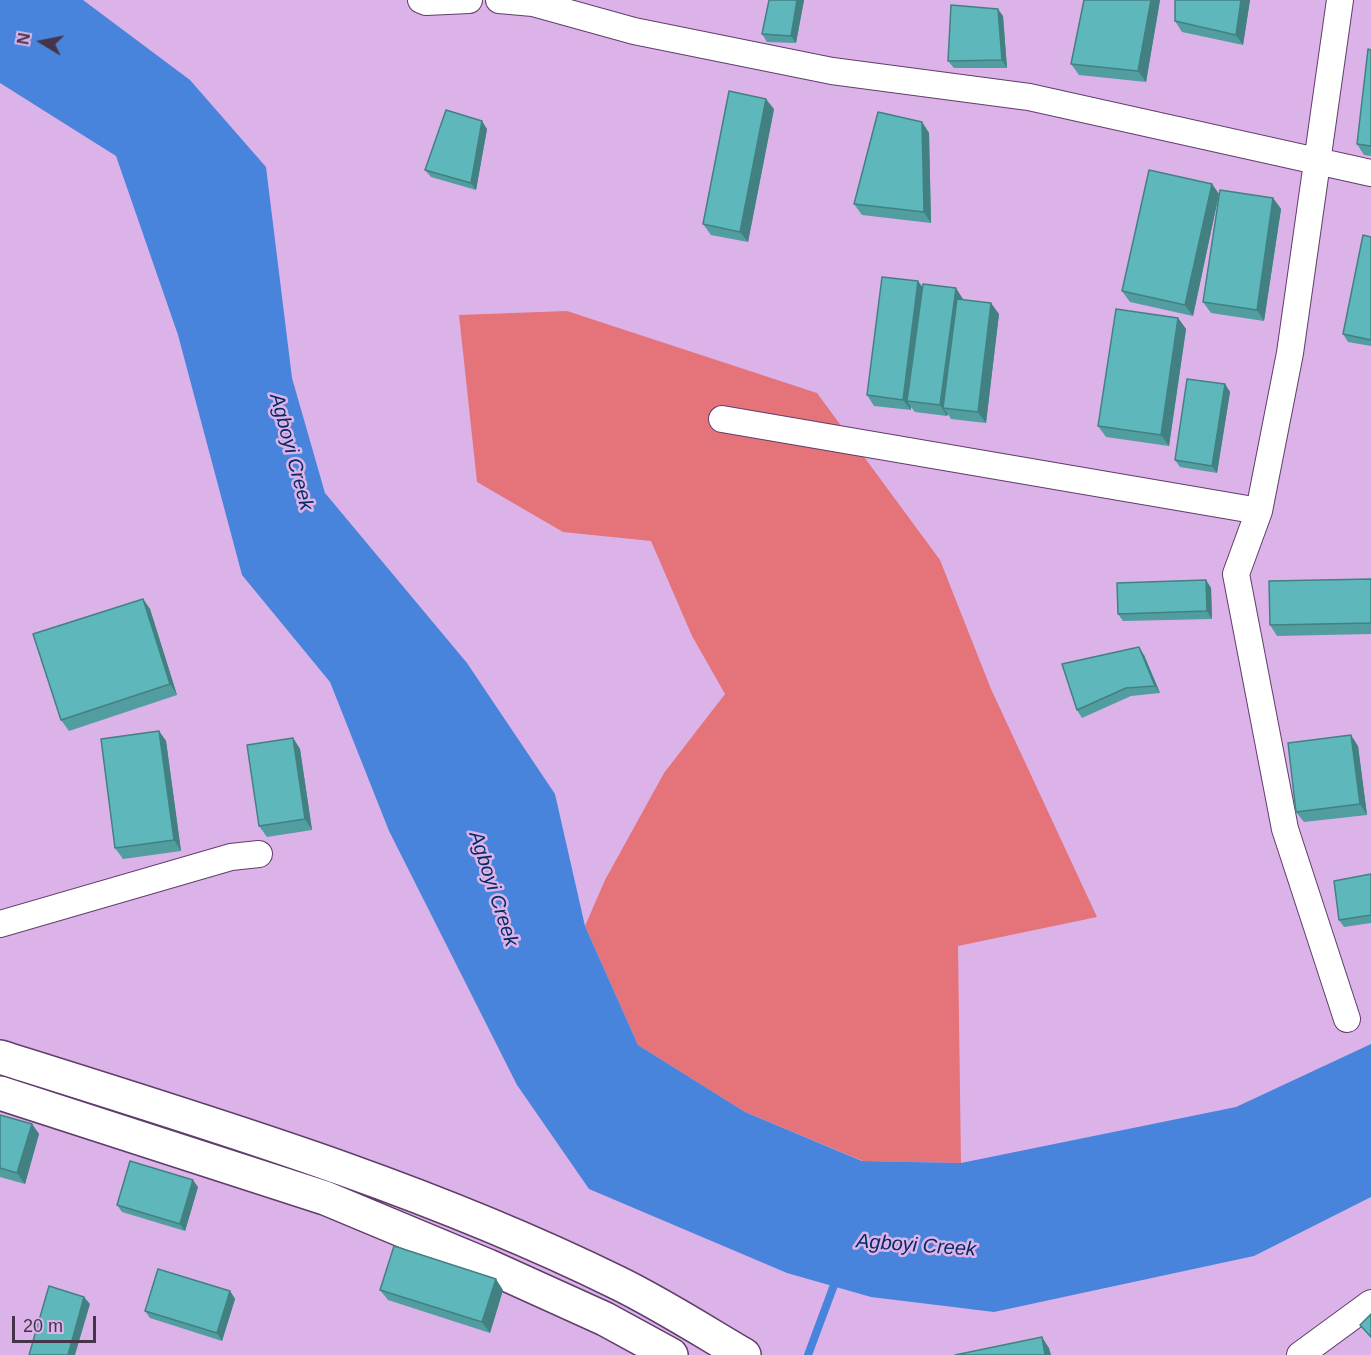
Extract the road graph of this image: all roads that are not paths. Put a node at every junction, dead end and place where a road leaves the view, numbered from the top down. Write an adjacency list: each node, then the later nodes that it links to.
1 (421, 0): 2 (street)
2 (469, 0)
3 (499, 0): 5 (street)
4 (1340, 0): 5 (street)
5 (1316, 161): 6 (street); 8 (street)
6 (1371, 173)
7 (722, 419): 8 (street)
8 (1259, 511): 11 (street)
9 (259, 854): 10 (street)
10 (0, 924)
11 (1347, 1019)
12 (0, 1057): 16 (street)
13 (0, 1093): 15 (street)
14 (1371, 1303): 17 (street)
15 (671, 1355)
16 (744, 1355)
17 (1300, 1355)

